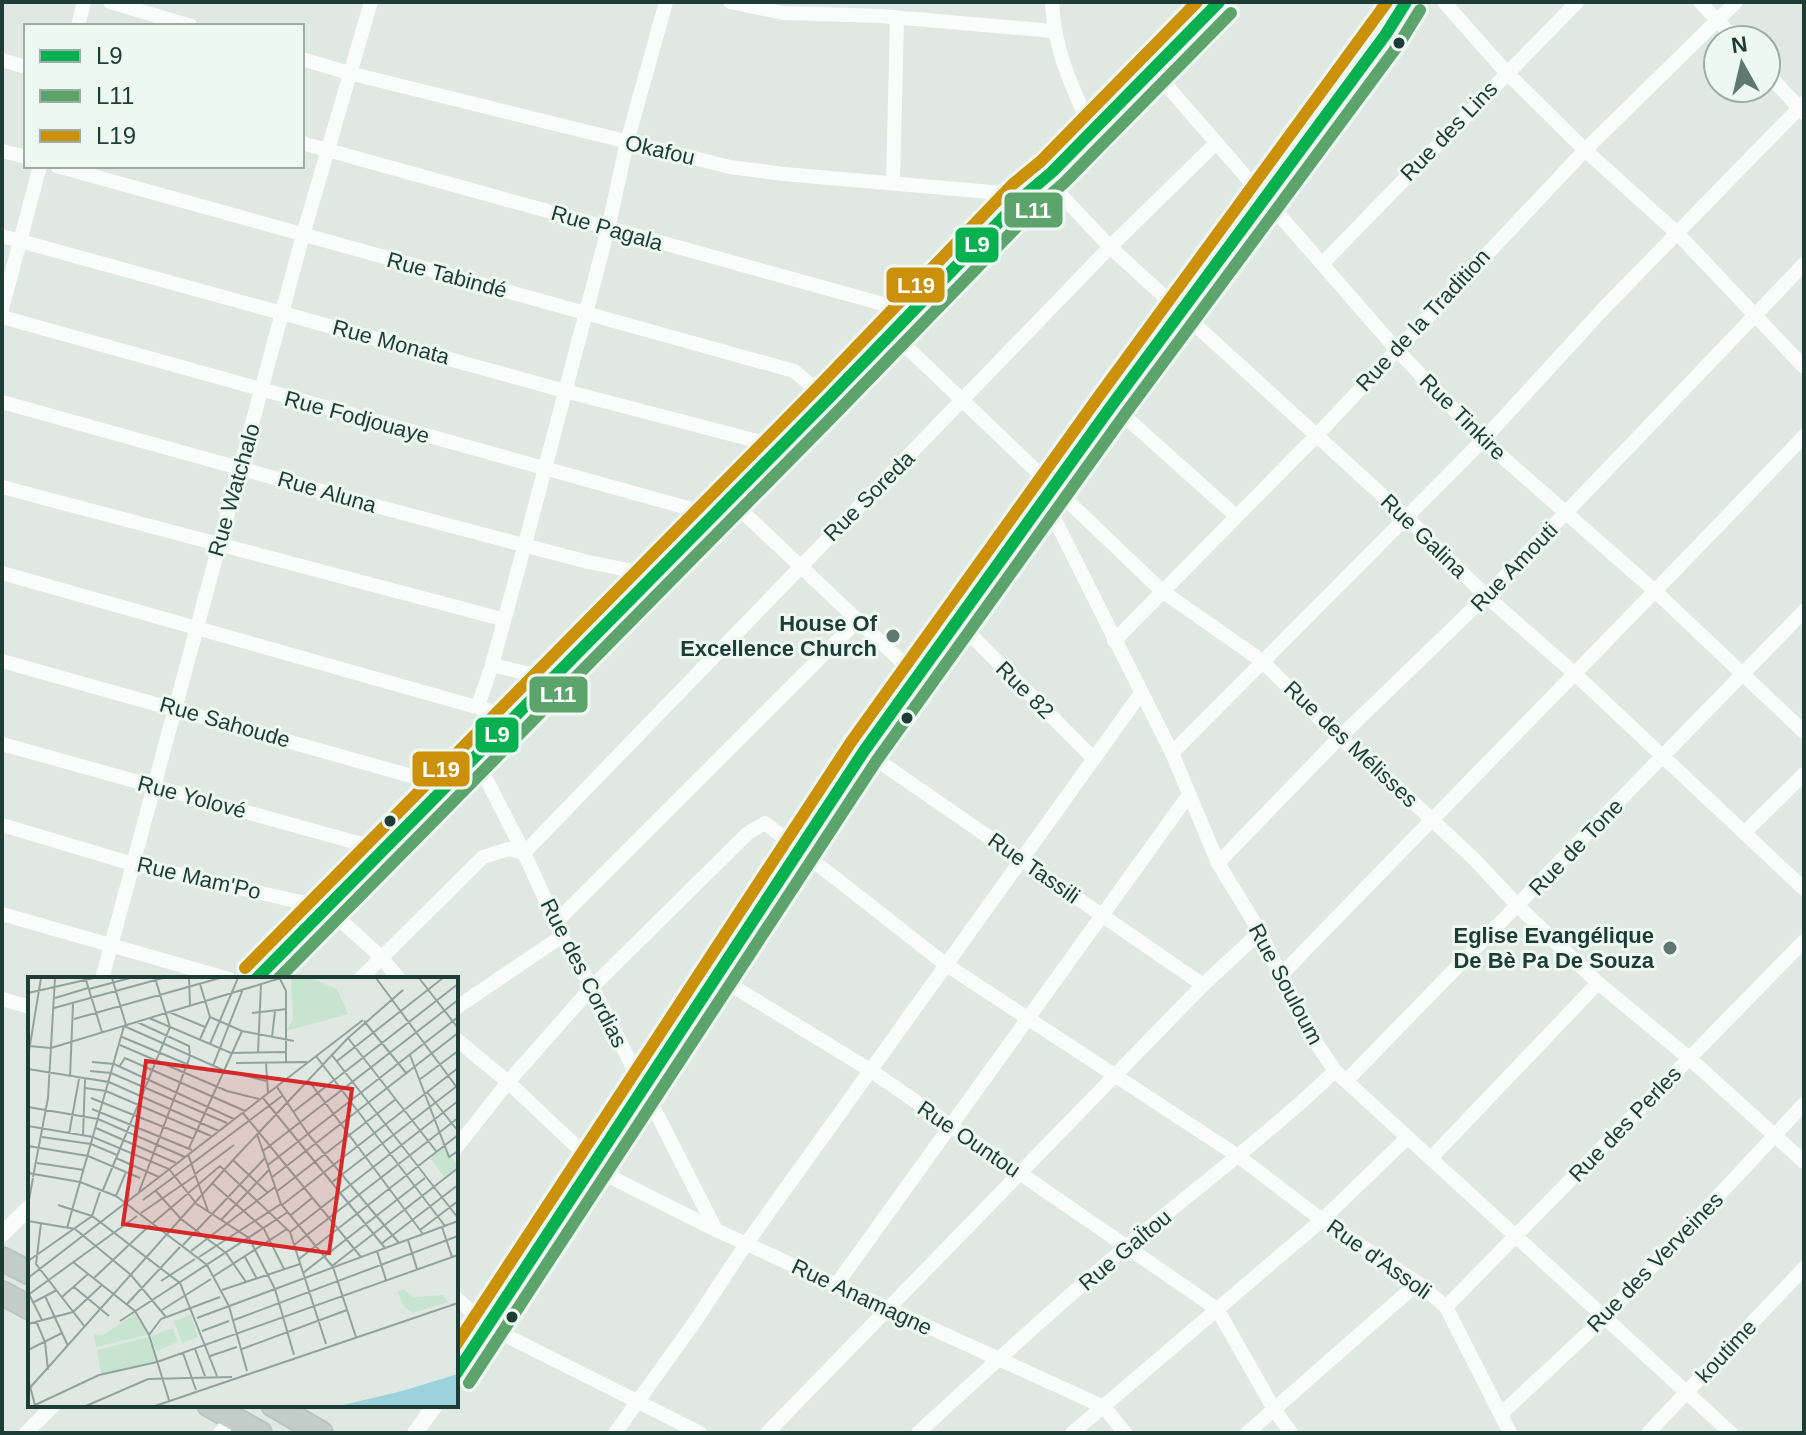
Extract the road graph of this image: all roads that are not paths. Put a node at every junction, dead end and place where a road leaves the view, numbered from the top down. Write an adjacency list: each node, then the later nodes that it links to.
1 (84, 2): 17 (street)
2 (110, 2): 18 (street)
3 (371, 2): 26 (street, Rue Watchalo)
4 (666, 2): 30 (street)
5 (730, 2): 13 (street)
6 (1052, 2): 20 (street)
7 (1219, 2): 24 (street)
8 (1444, 2): 25 (street)
9 (1577, 2): 25 (street, Rue des Lins)
10 (1700, 2): 16 (street)
11 (1736, 2): 16 (street, Rue de la Tradition)
12 (1402, 3): 42 (street)
13 (782, 8): 14 (street)
14 (880, 9): 15 (street)
15 (897, 18): 20 (street); 40 (street)
16 (1717, 20): 19 (street); 34 (street, Rue de la Tradition)
17 (78, 24)
18 (184, 24)
19 (1721, 24)
20 (1053, 31): 29 (street)
21 (2, 60): 23 (street)
22 (304, 60): 26 (street, Okafou)
23 (24, 66)
24 (1154, 71): 29 (street); 31 (street, Rue Tinkire)
25 (1506, 72): 34 (street); 49 (street, Rue des Lins)
26 (349, 73): 30 (street, Okafou); 33 (street, Rue Watchalo)
27 (1782, 88): 28 (street)
28 (1802, 108): 44 (street)
29 (1092, 131): 39 (street)
30 (627, 142): 40 (street, Okafou); 43 (street)
31 (1216, 143): 42 (street, Rue Tinkire); 48 (street, Rue Soreda)
32 (304, 144): 33 (street, Rue Pagala)
33 (328, 150): 43 (street, Rue Pagala); 45 (street, Rue Watchalo)
34 (1585, 150): 44 (street); 59 (street, Rue de la Tradition)
35 (2, 151): 36 (street)
36 (24, 156)
37 (39, 168): 47 (street)
38 (64, 168): 45 (street, Rue Tabindé)
39 (1047, 180): 41 (street); 48 (street, Rue Galina)
40 (893, 182): 41 (street, Okafou)
41 (1025, 195): 53 (street)
42 (1265, 199): 49 (street, Rue Tinkire); 54 (street)
43 (608, 229): 53 (street, Rue Pagala); 55 (street)
44 (1678, 234): 56 (street); 69 (street)
45 (303, 235): 52 (street, Rue Watchalo); 55 (street, Rue Tabindé)
46 (2, 236): 47 (street, Rue Monata)
47 (20, 241): 51 (street); 52 (street, Rue Monata)
48 (1110, 247): 54 (street, Rue Galina); 64 (street, Rue Soreda)
49 (1323, 263): 59 (street, Rue Tinkire)
50 (1804, 264): 56 (street, Rue Amouti)
51 (2, 309)
52 (282, 312): 61 (street, Rue Watchalo); 62 (street, Rue Monata)
53 (912, 312): 58 (street)
54 (1180, 312): 66 (street); 67 (street, Rue Galina)
55 (586, 313): 62 (street); 63 (street, Rue Tabindé)
56 (1755, 315): 60 (street); 76 (street, Rue Amouti)
57 (2, 317): 61 (street, Rue Fodjouaye)
58 (892, 333): 63 (street); 64 (street, Rue des Mélisses)
59 (1396, 349): 67 (street, Rue de la Tradition); 69 (street, Rue Tinkire)
60 (1804, 367)
61 (262, 391): 71 (street, Rue Watchalo); 72 (street, Rue Fodjouaye)
62 (565, 391): 70 (street, Rue Monata); 72 (street)
63 (828, 399): 70 (street)
64 (964, 400): 74 (street, Rue des Mélisses); 82 (street, Rue Soreda)
65 (2, 402): 71 (street, Rue Aluna)
66 (1112, 405): 74 (street); 78 (street)
67 (1317, 435): 78 (street, Rue de la Tradition); 79 (street, Rue Galina)
68 (1804, 436): 86 (street)
69 (1483, 440): 76 (street, Rue Tinkire); 79 (street)
70 (780, 447): 75 (street)
71 (241, 467): 80 (street, Rue Watchalo); 81 (street, Rue Aluna)
72 (545, 468): 77 (street, Rue Fodjouaye); 81 (street)
73 (2, 487): 80 (street)
74 (1049, 493): 85 (street, Rue des Mélisses); 91 (street); 93 (street, Rue Souloum)
75 (729, 499): 77 (street); 82 (street)
76 (1566, 513): 86 (street, Rue Tinkire); 87 (street, Rue Amouti)
77 (713, 515): 84 (street)
78 (1236, 516): 85 (street, Rue de la Tradition)
79 (1406, 517): 87 (street, Rue Galina); 95 (street)
80 (219, 544): 89 (street); 92 (street, Rue Watchalo)
81 (525, 544): 84 (street, Rue Aluna); 89 (street)
82 (799, 567): 90 (street); 122 (street, Rue Soreda)
83 (2, 573): 92 (street)
84 (654, 575): 100 (street)
85 (1162, 591): 93 (street, Rue de la Tradition); 95 (street, Rue des Mélisses)
86 (1656, 592): 97 (street); 98 (street, Rue Tinkire)
87 (1486, 596): 97 (street, Rue Galina); 106 (street, Rue Amouti)
88 (1804, 611): 98 (street, Rue de Tone)
89 (502, 619): 96 (street)
90 (857, 621): 99 (street); 131 (street)
91 (957, 621): 99 (street); 111 (street, Rue 82)
92 (196, 628): 102 (street); 103 (street, Rue Watchalo)
93 (1114, 641): 101 (street, Rue Souloum)
94 (2, 661): 103 (street, Rue Sahoude)
95 (1262, 661): 106 (street, Rue des Mélisses); 109 (street)
96 (492, 665): 100 (street); 102 (street)
97 (1574, 673): 112 (street, Rue Galina); 117 (street)
98 (1742, 676): 105 (street, Rue Tinkire); 112 (street, Rue de Tone)
99 (918, 677): 108 (street)
100 (552, 679): 104 (street)
101 (1141, 693): 109 (street, Rue Souloum); 111 (street)
102 (478, 706): 104 (street)
103 (174, 708): 114 (street, Rue Sahoude); 115 (street, Rue Watchalo)
104 (512, 717): 110 (street)
105 (1804, 732)
106 (1339, 738): 117 (street, Rue des Mélisses); 124 (street, Rue Amouti)
107 (2, 744): 115 (street, Rue Yolové)
108 (864, 751): 121 (street); 123 (street, Rue Tassili)
109 (1172, 753): 116 (street, Rue Souloum)
110 (475, 757): 114 (street); 122 (street, Rue des Cordias)
111 (1093, 758): 123 (street)
112 (1662, 758): 119 (street, Rue Galina); 127 (street, Rue de Tone)
113 (1804, 774): 119 (street)
114 (447, 786): 120 (street)
115 (154, 787): 120 (street, Rue Yolové); 125 (street, Rue Watchalo)
116 (1188, 796): 124 (street, Rue Souloum); 130 (street)
117 (1432, 820): 127 (street, Rue des Mélisses); 138 (street)
118 (2, 825): 125 (street, Rue Mam'Po)
119 (1744, 833): 126 (street, Rue Galina)
120 (383, 850): 128 (street)
121 (799, 851): 136 (street, Rue d'Assoli); 137 (street); 146 (street, Rue d'Assoli)
122 (524, 853): 131 (street, Rue des Cordias); 135 (street)
123 (1021, 859): 130 (street, Rue Tassili); 136 (street)
124 (1218, 863): 132 (street, Rue Souloum)
125 (133, 864): 128 (street, Rue Mam'Po); 134 (street, Rue Watchalo)
126 (1804, 889)
127 (1518, 906): 144 (street, Rue des Mélisses); 155 (street, Rue de Tone)
128 (327, 908): 135 (street, Rue Mam'Po); 141 (street)
129 (2, 914): 134 (street)
130 (1104, 916): 145 (street, Rue Tassili); 150 (street)
131 (560, 928): 146 (street, Rue des Cordias); 149 (street)
132 (1260, 932): 138 (street, Rue Souloum); 145 (street)
133 (1804, 941): 152 (street, Rue des Perles)
134 (112, 946): 139 (street, Rue Watchalo); 140 (street)
135 (381, 957): 142 (street); 143 (street, Rue Mam'Po)
136 (945, 964): 150 (street, Rue d'Assoli); 153 (street)
137 (716, 976): 153 (street, Rue Ountou); 157 (street)
138 (1280, 976): 155 (street, Rue Souloum)
139 (103, 977)
140 (222, 977)
141 (258, 977)
142 (362, 977)
143 (397, 977)
144 (1598, 983): 152 (street, Rue des Mélisses); 164 (street)
145 (1203, 985): 154 (street)
146 (592, 987): 156 (street); 157 (street, Rue des Cordias)
147 (2, 999): 148 (street)
148 (28, 1006)
149 (458, 1006)
150 (1029, 1019): 154 (street, Rue d'Assoli); 159 (street)
151 (458, 1041): 156 (street, Rue Anamagne)
152 (1689, 1058): 160 (street, Rue des Mélisses); 172 (street, Rue des Perles)
153 (870, 1070): 159 (street, Rue Ountou); 173 (street)
154 (1116, 1076): 163 (street, Rue d'Assoli); 167 (street)
155 (1340, 1076): 161 (street, Rue Souloum); 163 (street, Rue GaÏtou)
156 (508, 1082): 162 (street); 166 (street, Rue Anamagne)
157 (642, 1088): 166 (street); 170 (street, Rue des Cordias)
158 (1804, 1104): 160 (street, Rue des Verveines)
159 (950, 1127): 167 (street, Rue Ountou); 179 (street)
160 (1775, 1136): 165 (street, Rue des Mélisses); 186 (street, Rue des Verveines)
161 (1407, 1138): 164 (street, Rue Souloum); 169 (street)
162 (458, 1145)
163 (1238, 1156): 169 (street, Rue d'Assoli); 174 (street, Rue GaÏtou)
164 (1431, 1158): 172 (street, Rue Souloum)
165 (1804, 1162)
166 (592, 1165): 170 (street, Rue Anamagne); 187 (street)
167 (1019, 1174): 174 (street, Rue Ountou); 184 (street)
168 (28, 1209): 171 (street)
169 (1322, 1220): 178 (street, Rue d'Assoli); 185 (street)
170 (716, 1230): 173 (street, Rue Anamagne)
171 (2, 1234)
172 (1516, 1237): 183 (street, Rue des Perles); 186 (street, Rue Souloum)
173 (746, 1244): 179 (street, Rue Anamagne); 191 (street)
174 (1126, 1247): 185 (street, Rue Ountou); 188 (street, Rue GaÏtou)
175 (2, 1259): 177 (highway)
176 (1804, 1268): 190 (street, koutime)
177 (28, 1272)
178 (1418, 1283): 183 (street, Rue d'Assoli); 197 (street)
179 (836, 1285): 184 (street, Rue Anamagne)
180 (2, 1293): 182 (highway)
181 (458, 1300): 187 (street)
182 (28, 1307)
183 (1446, 1307): 198 (street, Rue d'Assoli)
184 (887, 1309): 188 (street, Rue Anamagne); 206 (street)
185 (1217, 1309): 196 (street); 197 (street)
186 (1605, 1317): 190 (street, Rue Souloum); 198 (street, Rue des Verveines)
187 (489, 1327): 189 (street); 191 (street)
188 (998, 1359): 196 (street, Rue Anamagne); 207 (street, Rue GaÏtou)
189 (458, 1371)
190 (1687, 1393): 213 (street, koutime); 214 (street, Rue Souloum)
191 (636, 1402): 204 (street); 205 (street)
192 (52, 1407): 200 (street)
193 (211, 1407): 199 (highway)
194 (276, 1407): 202 (highway)
195 (434, 1407): 203 (street)
196 (1104, 1407): 208 (street); 209 (street, Rue Anamagne)
197 (1274, 1409): 210 (street); 211 (street)
198 (1501, 1414): 212 (street, Rue d'Assoli)
199 (226, 1425): 201 (highway)
200 (26, 1433)
201 (260, 1433)
202 (321, 1433)
203 (415, 1433)
204 (615, 1433)
205 (700, 1433)
206 (767, 1433)
207 (918, 1433)
208 (1072, 1433)
209 (1125, 1433)
210 (1247, 1433)
211 (1291, 1433)
212 (1510, 1433)
213 (1648, 1433)
214 (1731, 1433)

